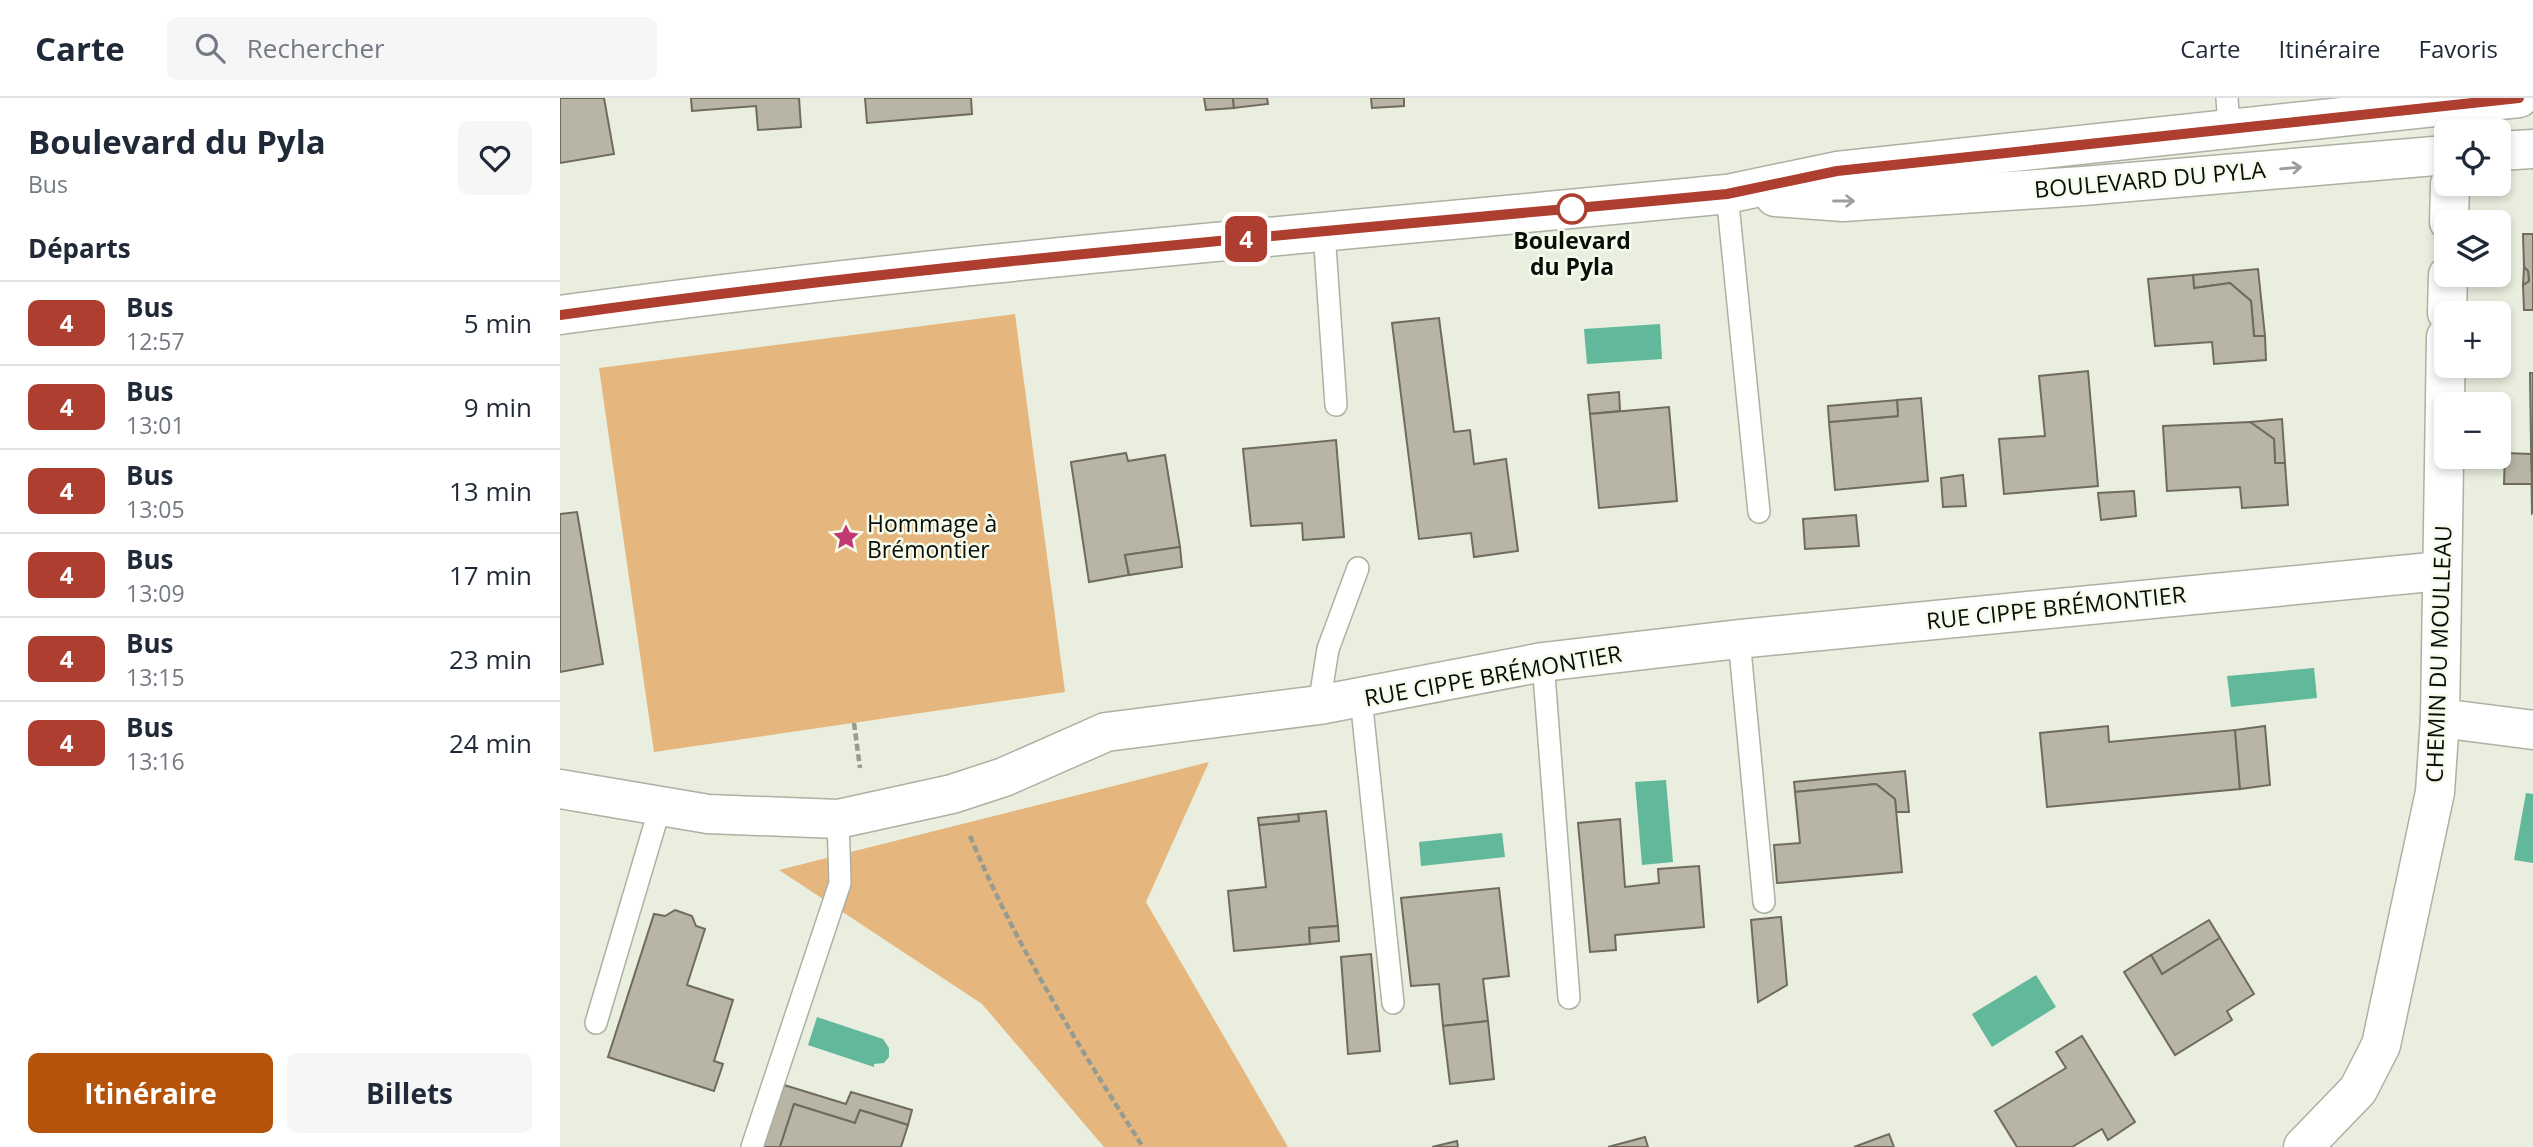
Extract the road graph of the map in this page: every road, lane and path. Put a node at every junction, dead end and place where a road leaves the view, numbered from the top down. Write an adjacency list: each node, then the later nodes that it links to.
1 (2519, 98): 4 (street, BOULEVARD DU PYLA)
2 (2372, 106): 3 (street, BOULEVARD DU PYLA); 4 (street, BOULEVARD DU PYLA)
3 (2228, 113): 8 (street, BOULEVARD DU PYLA)
4 (2447, 118)
5 (2533, 149): 6 (street)
6 (2511, 150)
7 (2434, 156): 8 (street, BOULEVARD DU PYLA, one-way to 7)
8 (1727, 194): 9 (street, BOULEVARD DU PYLA); 13 (lane)
9 (1324, 232): 10 (street, BOULEVARD DU PYLA); 12 (lane)
10 (560, 315)
11 (2445, 378): 15 (street, CHEMIN DU MOULLEAU)
12 (1336, 405)
13 (1759, 512)
14 (1358, 568): 19 (lane)
15 (2441, 571): 16 (street, RUE CIPPE BRÉMONTIER); 20 (street, CHEMIN DU MOULLEAU)
16 (1740, 639): 17 (street, RUE CIPPE BRÉMONTIER); 26 (lane)
17 (1543, 662): 18 (street, RUE CIPPE BRÉMONTIER); 27 (lane)
18 (1361, 698): 19 (street, RUE CIPPE BRÉMONTIER); 28 (lane)
19 (1319, 705): 23 (street, RUE CIPPE BRÉMONTIER)
20 (2440, 718): 21 (street); 32 (street, CHEMIN DU MOULLEAU)
21 (2533, 730)
22 (560, 789): 24 (street, RUE CIPPE BRÉMONTIER)
23 (952, 794): 25 (street, RUE CIPPE BRÉMONTIER); 31 (path)
24 (661, 804): 25 (street, RUE CIPPE BRÉMONTIER); 29 (lane)
25 (838, 819): 30 (lane)
26 (1764, 902)
27 (1569, 998)
28 (1393, 1003)
29 (596, 1023)
30 (752, 1147)
31 (1143, 1147)
32 (2303, 1147)

